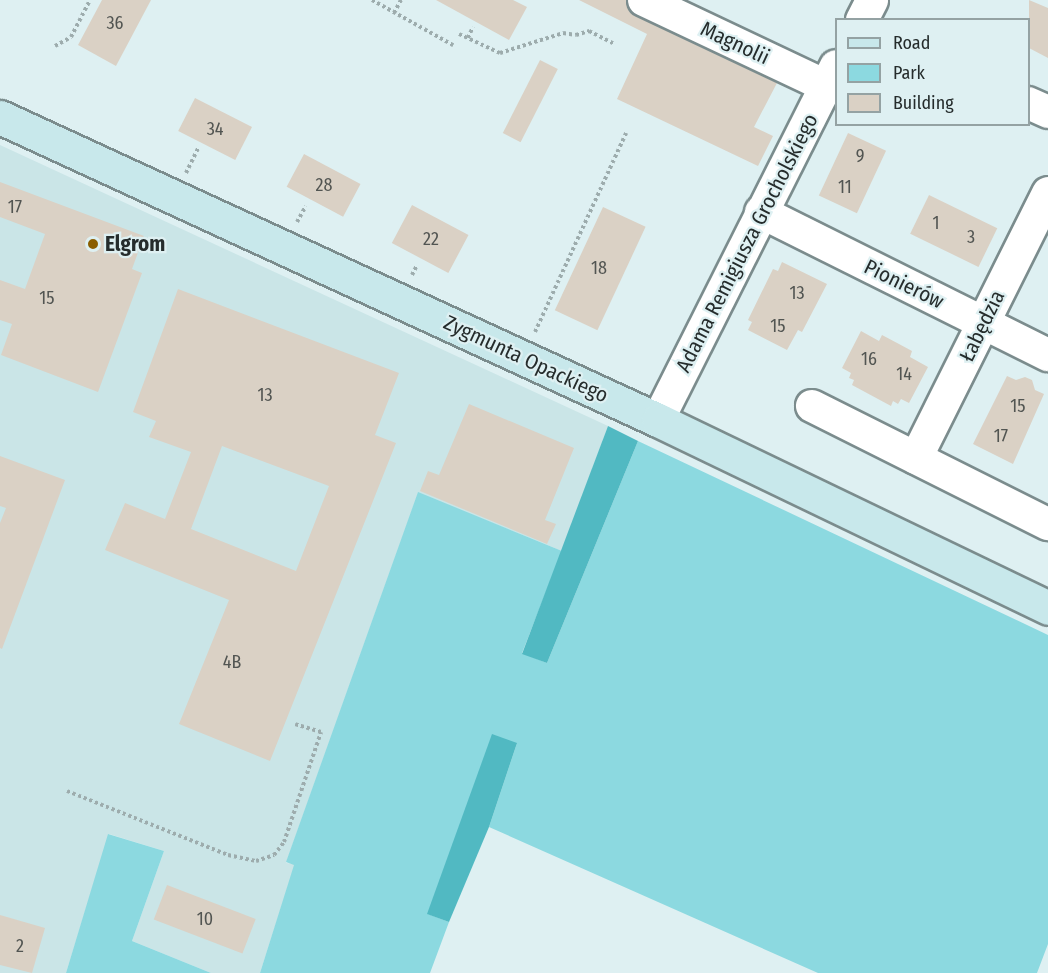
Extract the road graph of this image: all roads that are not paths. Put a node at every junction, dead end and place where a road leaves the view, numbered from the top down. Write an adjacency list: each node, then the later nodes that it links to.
1 (644, 0): 4 (street, Magnolii)
2 (872, 0): 3 (street)
3 (863, 18)
4 (831, 76): 9 (street, Adama Remigiusza Grocholskiego)
5 (1030, 103): 6 (street)
6 (1048, 112)
7 (0, 117): 13 (street, Zygmunta Opackiego)
8 (1048, 193): 10 (street, Łabędzia)
9 (761, 212): 10 (street, Pionierów); 13 (street, Adama Remigiusza Grocholskiego)
10 (984, 323): 11 (street, Pionierów); 14 (street, Łabędzia)
11 (1048, 355)
12 (812, 406): 14 (street)
13 (658, 420): 16 (street, Zygmunta Opackiego)
14 (916, 458): 15 (street)
15 (1048, 524)
16 (1048, 608)

